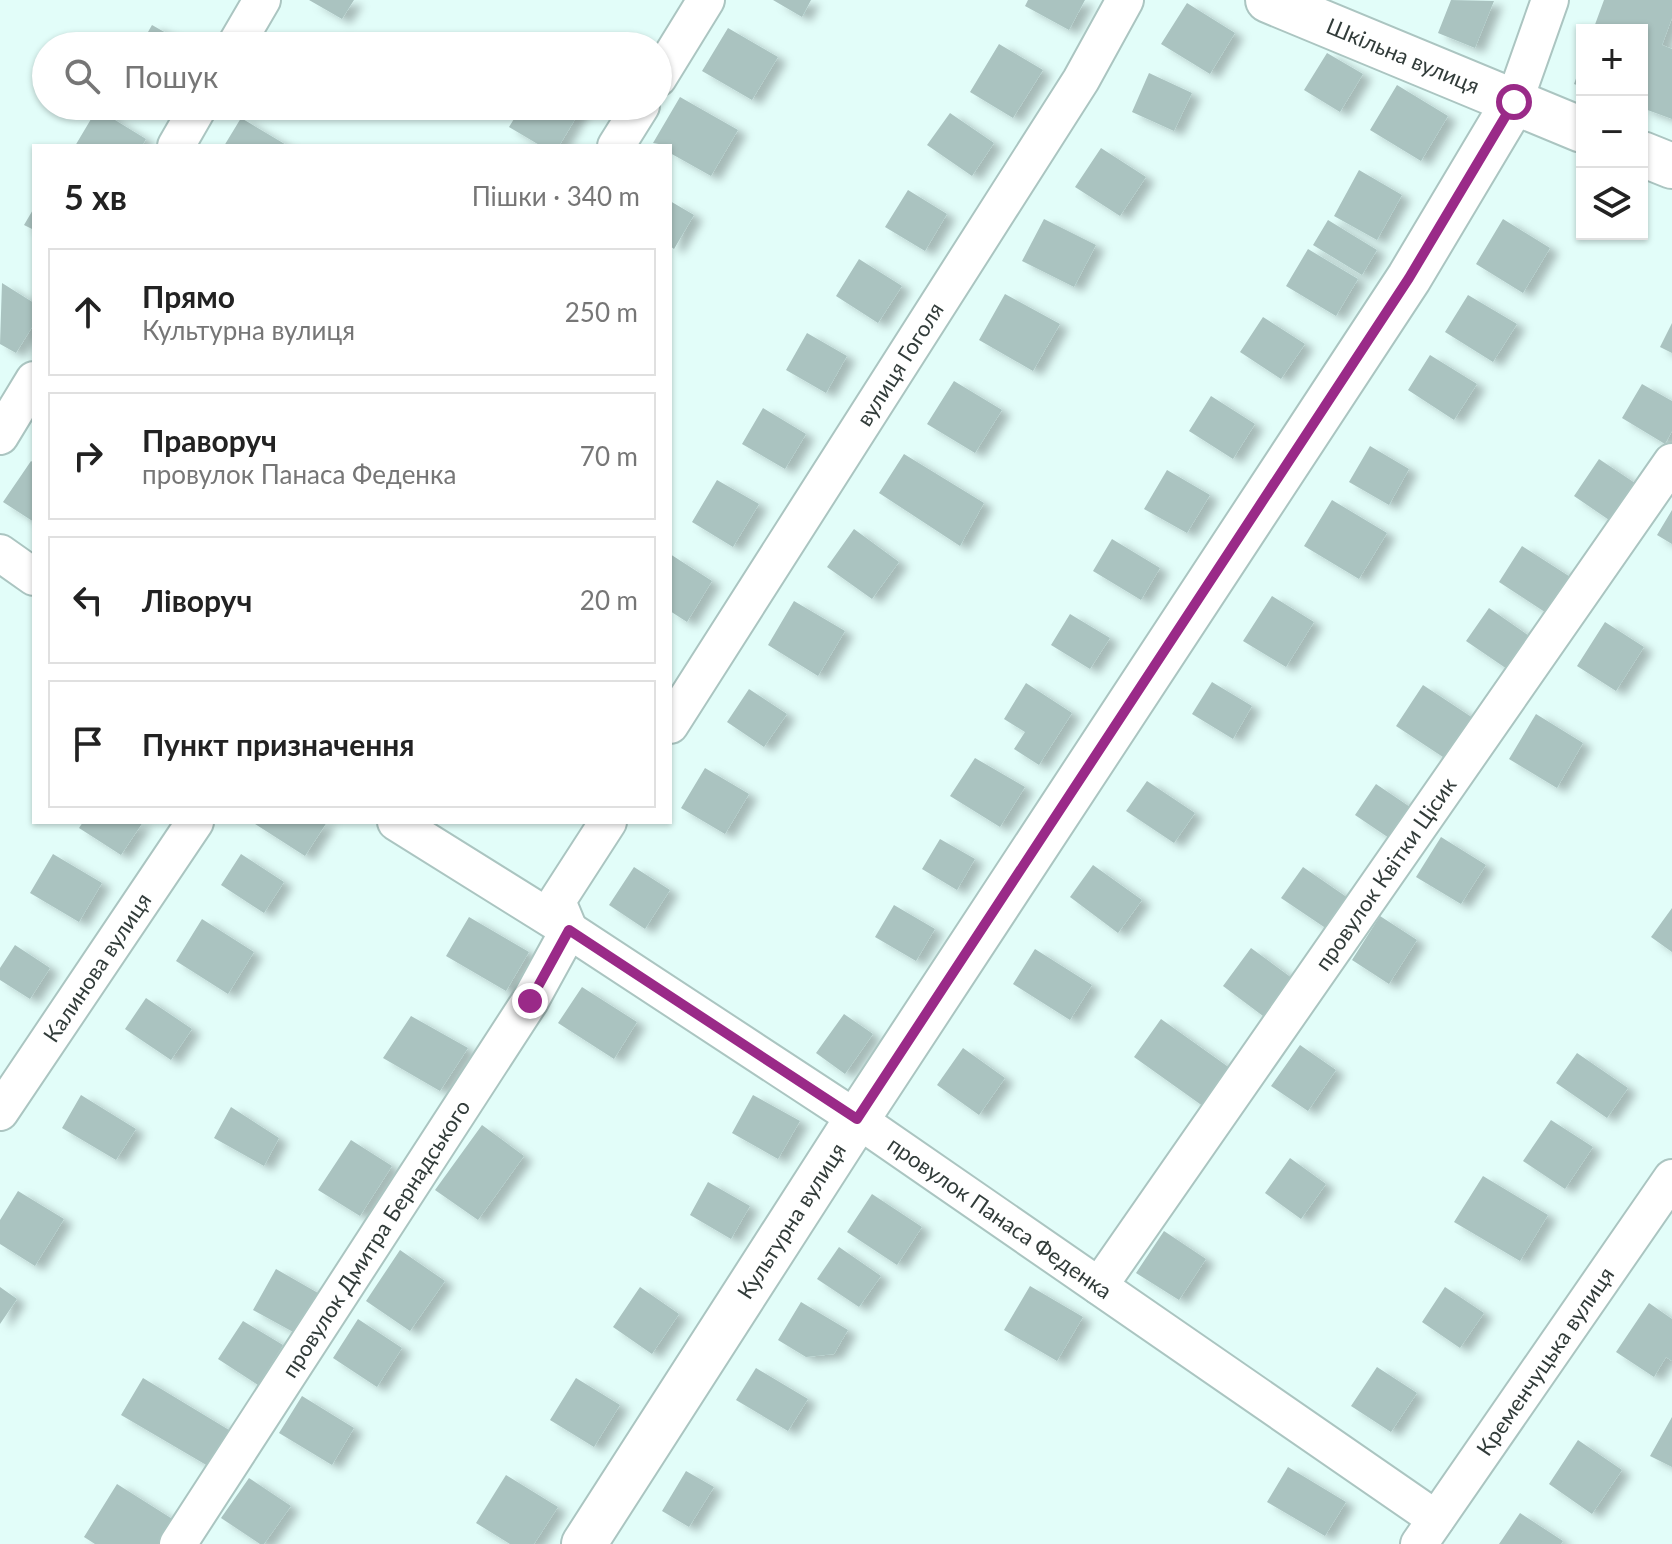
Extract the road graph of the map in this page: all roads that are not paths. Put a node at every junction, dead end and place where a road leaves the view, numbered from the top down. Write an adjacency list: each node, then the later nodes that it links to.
1 (262, 0): 6 (street)
2 (706, 0): 7 (street)
3 (1125, 0): 21 (street, вулиця Гоголя)
4 (1268, 0): 8 (street, Шкільна вулиця)
5 (1550, 0): 8 (street, Культурна вулиця)
6 (243, 32)
7 (672, 55)
8 (1514, 102): 11 (street, Шкільна вулиця); 27 (street, Культурна вулиця)
9 (191, 120): 12 (street)
10 (632, 120): 13 (street)
11 (1576, 128)
12 (177, 144)
13 (617, 144)
14 (1648, 156): 15 (street)
15 (1672, 166)
16 (32, 383): 17 (street)
17 (0, 436)
18 (1672, 462): 29 (street, провулок Квітки Цісик)
19 (0, 553): 20 (street)
20 (32, 576)
21 (672, 722)
22 (194, 824): 26 (street, Калинова вулиця)
23 (399, 824): 25 (street, провулок Панаса Феденка)
24 (607, 824): 25 (street)
25 (569, 930): 27 (street, провулок Панаса Феденка); 31 (street, провулок Дмитра Бернадського)
26 (0, 1112)
27 (857, 1119): 29 (street, провулок Панаса Феденка); 32 (street, Культурна вулиця)
28 (1672, 1178): 30 (street, Кременчуцька вулиця)
29 (1099, 1286): 30 (street, провулок Панаса Феденка)
30 (1427, 1532)
31 (178, 1544)
32 (584, 1544)

